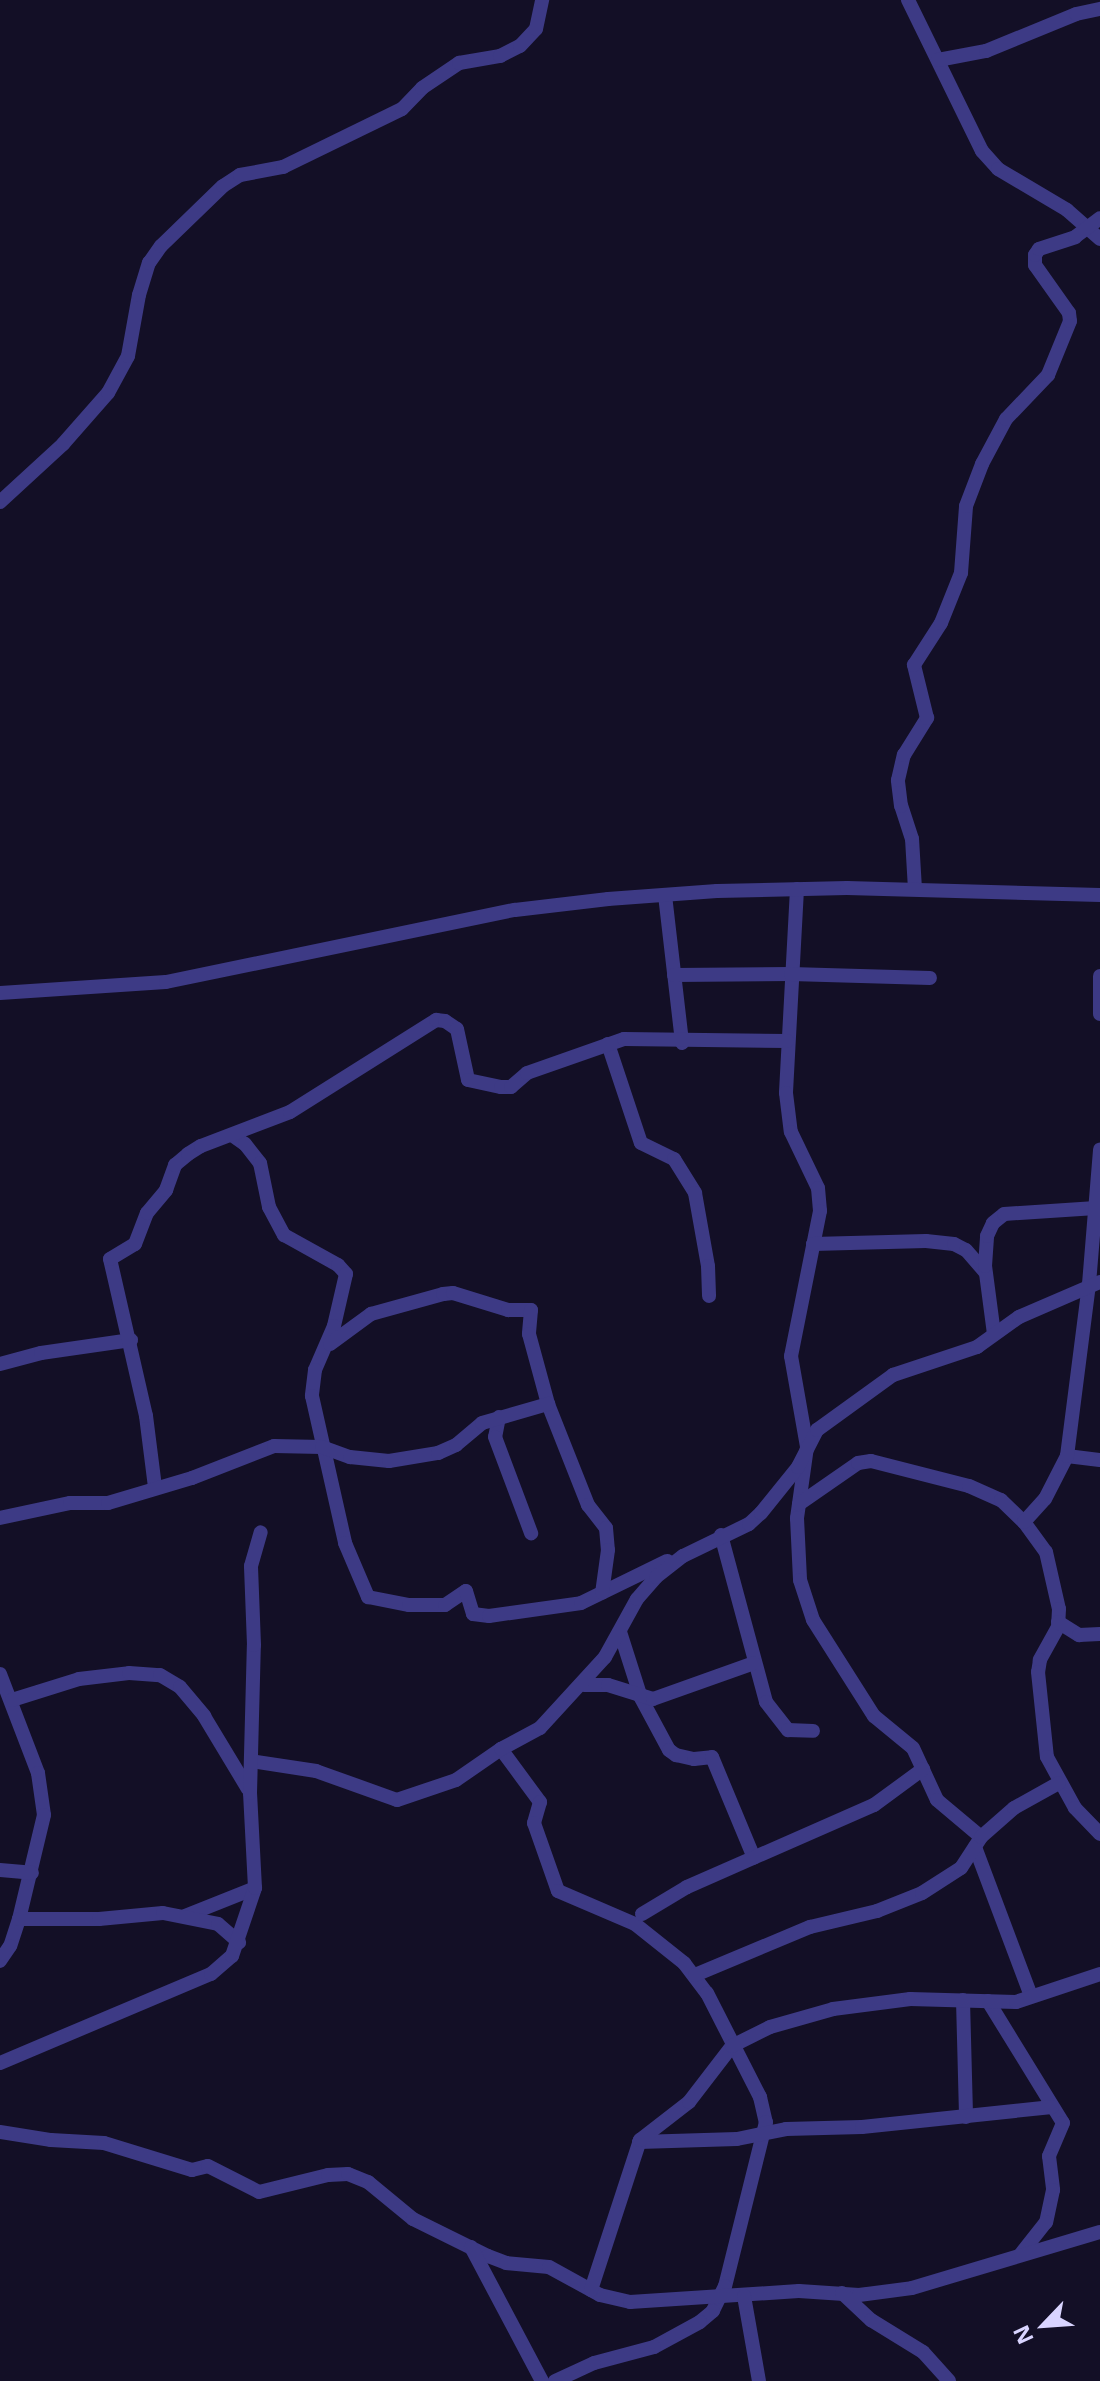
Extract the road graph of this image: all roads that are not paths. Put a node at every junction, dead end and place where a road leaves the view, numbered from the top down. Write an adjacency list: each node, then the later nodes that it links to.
1 (542, 0): 7 (street)
2 (908, 0): 4 (street)
3 (1100, 9): 4 (street)
4 (938, 60): 5 (street)
5 (1095, 222): 6 (street); 9 (street)
6 (1100, 239)
7 (0, 502)
8 (797, 889): 9 (street); 10 (street); 12 (street)
9 (915, 889): 11 (street)
10 (665, 895): 13 (street); 16 (street)
11 (1100, 895)
12 (791, 974): 13 (street); 15 (street); 18 (street)
13 (674, 975): 19 (street)
14 (1100, 976): 17 (street)
15 (930, 978)
16 (0, 993)
17 (1100, 1014)
18 (787, 1041): 19 (street); 24 (street)
19 (682, 1043): 20 (street)
20 (608, 1044): 21 (street); 27 (street)
21 (232, 1135): 29 (street); 30 (street)
22 (1100, 1149): 23 (street)
23 (1096, 1208): 25 (street); 26 (street)
24 (813, 1244): 25 (street); 35 (street)
25 (985, 1272): 28 (street)
26 (1095, 1283): 28 (street); 36 (street)
27 (709, 1296)
28 (994, 1334): 35 (street)
29 (131, 1340): 31 (street); 38 (street)
30 (324, 1350): 32 (street); 34 (street)
31 (0, 1364)
32 (548, 1404): 33 (street); 46 (street)
33 (499, 1417): 34 (street); 43 (street)
34 (322, 1447): 38 (street); 46 (street)
35 (807, 1447): 39 (street); 44 (street)
36 (1067, 1456): 37 (street); 41 (street)
37 (1100, 1460)
38 (155, 1487): 40 (street)
39 (799, 1504): 41 (street); 58 (street)
40 (0, 1518)
41 (1024, 1522): 47 (street)
42 (261, 1532): 57 (street)
43 (531, 1533)
44 (721, 1535): 45 (street); 50 (street)
45 (683, 1556): 46 (street); 48 (street)
46 (602, 1593)
47 (1058, 1622): 49 (street); 59 (street)
48 (620, 1632): 53 (street); 56 (street)
49 (1100, 1634)
50 (754, 1663): 53 (street); 55 (street)
51 (0, 1674): 54 (street)
52 (584, 1685): 53 (street)
53 (641, 1698): 63 (street)
54 (12, 1700): 60 (street); 65 (street)
55 (813, 1731)
56 (501, 1749): 57 (street); 73 (street)
57 (251, 1761): 60 (street)
58 (923, 1769): 62 (street); 63 (street)
59 (1059, 1783): 61 (street); 62 (street)
60 (250, 1793): 66 (street)
61 (1100, 1834)
62 (978, 1842): 73 (street); 74 (street)
63 (754, 1858): 67 (street)
64 (0, 1870): 65 (street)
65 (32, 1873): 69 (street)
66 (255, 1888): 68 (street); 70 (street)
67 (642, 1914)
68 (185, 1916): 69 (street); 70 (street)
69 (19, 1919): 71 (street)
70 (239, 1942): 78 (street)
71 (0, 1961)
72 (1100, 1974): 74 (street)
73 (695, 1975): 77 (street)
74 (1031, 1996): 76 (street)
75 (963, 2000): 76 (street); 77 (street); 80 (street)
76 (988, 2001): 79 (street)
77 (732, 2046): 82 (street); 83 (street)
78 (0, 2063)
79 (1052, 2107): 80 (street); 86 (street)
80 (966, 2117): 82 (street)
81 (0, 2132): 85 (street)
82 (765, 2132): 83 (street); 90 (street)
83 (639, 2142): 87 (street)
84 (1100, 2232): 86 (street)
85 (471, 2247): 87 (street); 91 (street)
86 (1016, 2258): 88 (street)
87 (591, 2290): 90 (street)
88 (842, 2292): 89 (street); 94 (street)
89 (744, 2296): 90 (street); 93 (street)
90 (721, 2298): 92 (street)
91 (542, 2381)
92 (555, 2381)
93 (759, 2381)
94 (949, 2381)

